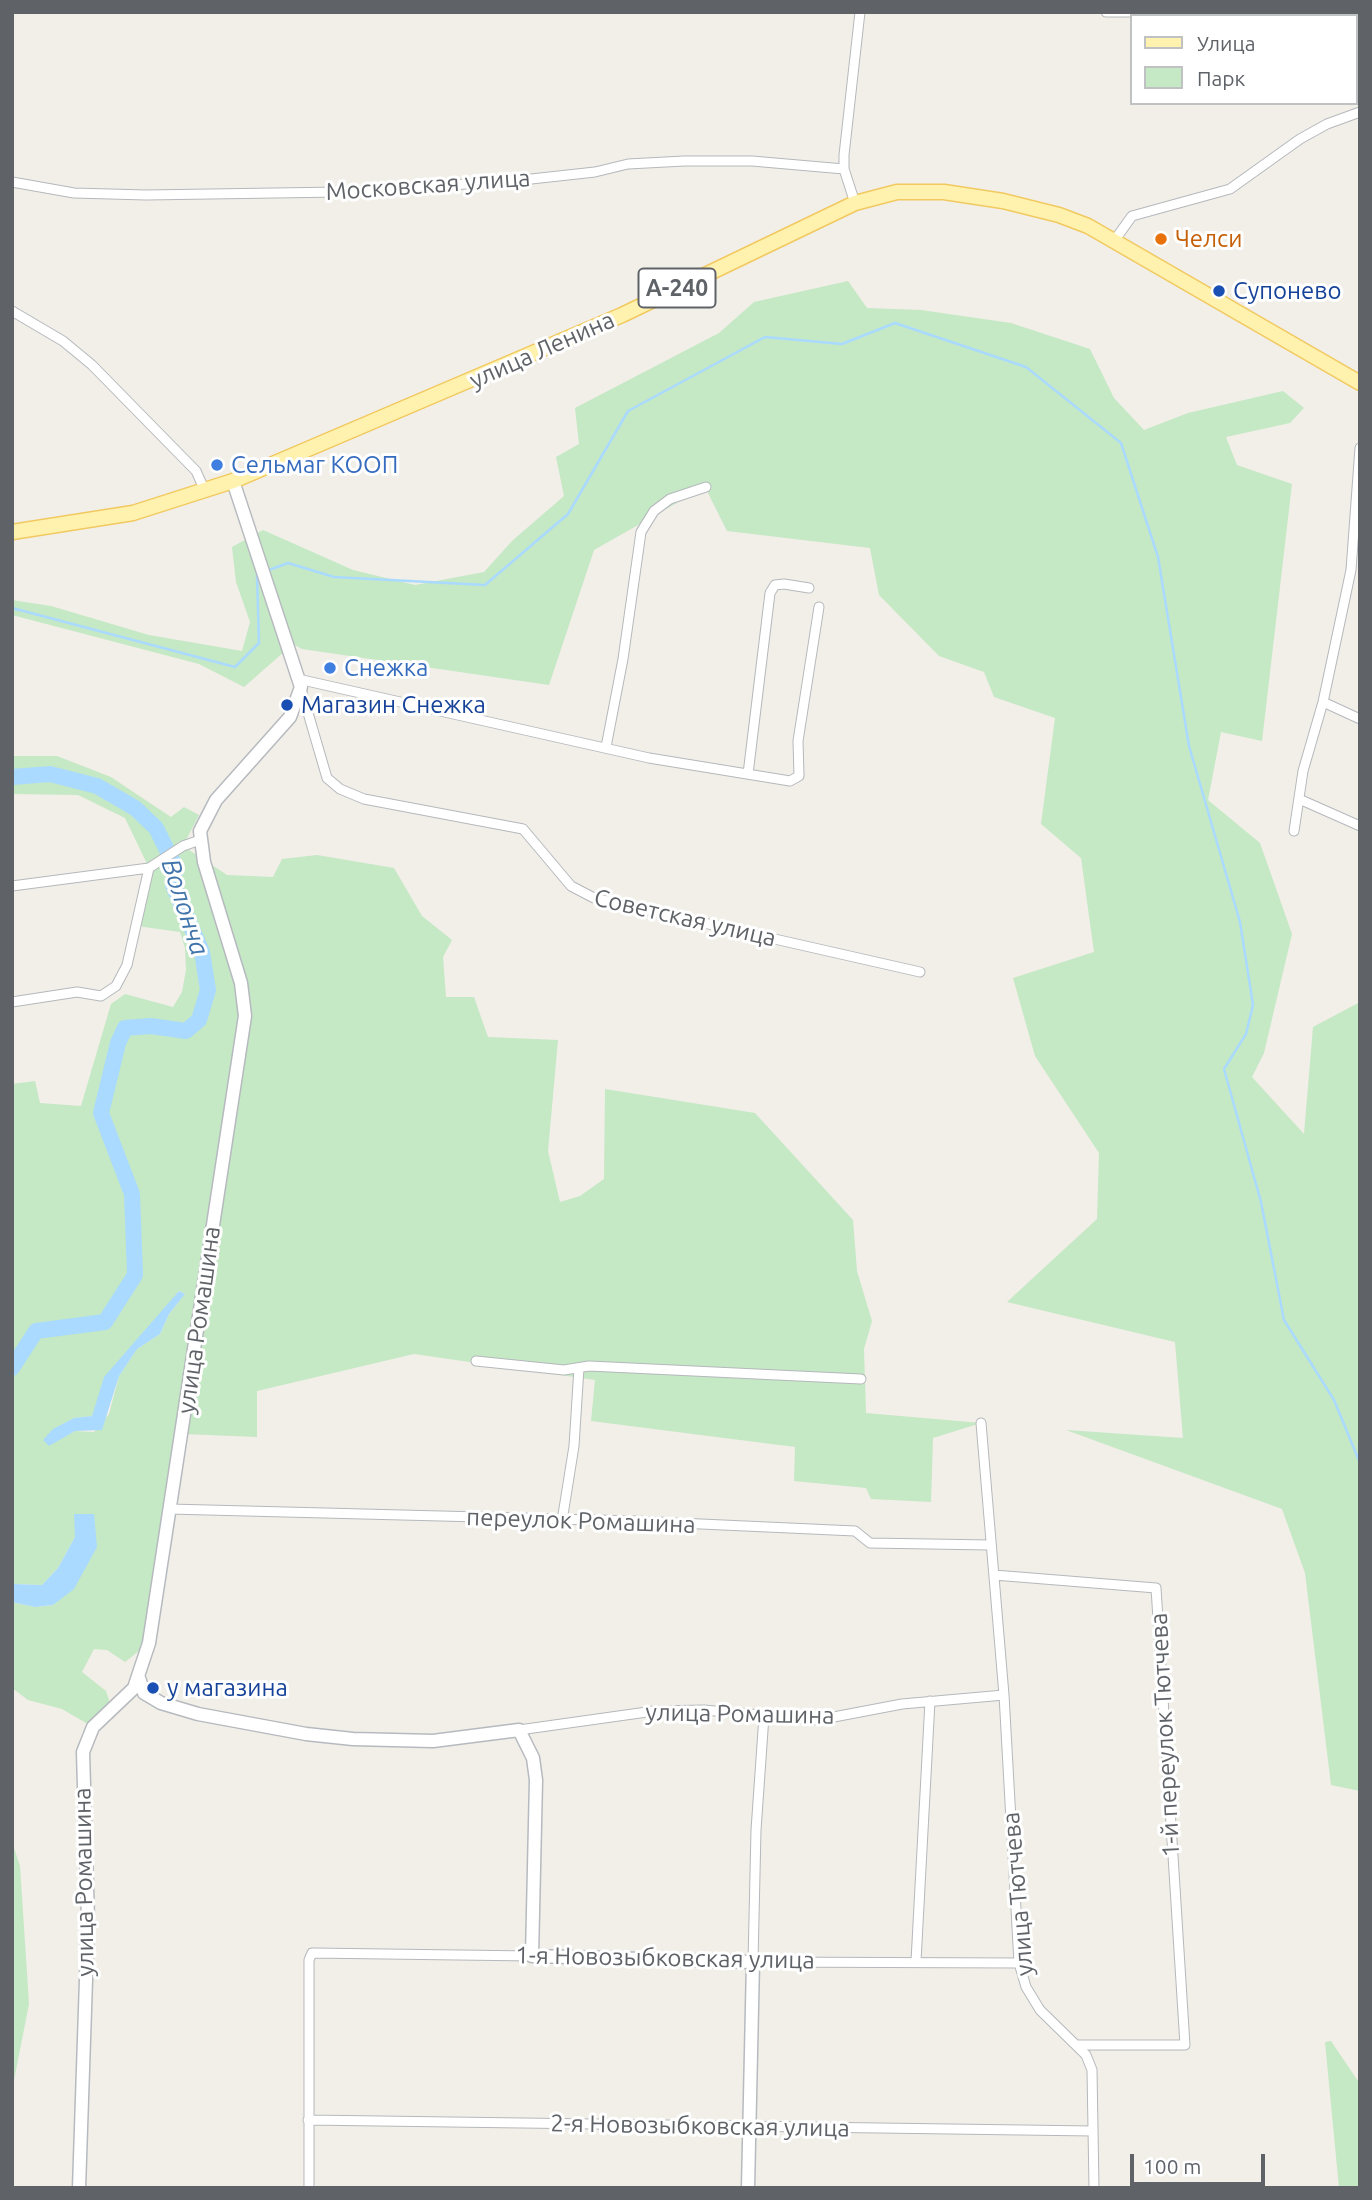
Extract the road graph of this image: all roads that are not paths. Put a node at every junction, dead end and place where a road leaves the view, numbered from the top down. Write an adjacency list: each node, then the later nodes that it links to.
1 (860, 12): 5 (street)
2 (1106, 12): 3 (street)
3 (1201, 12)
4 (1360, 112): 8 (street)
5 (844, 169): 6 (street, Московская улица); 7 (street)
6 (12, 182)
7 (855, 203): 8 (main road, улица Ленина / А-240); 12 (main road, улица Ленина / А-240)
8 (1114, 241): 10 (main road, улица Ленина / А-240)
9 (12, 311): 14 (street)
10 (1358, 381)
11 (1360, 448): 19 (street)
12 (233, 481): 14 (main road, улица Ленина / А-240); 18 (street)
13 (706, 486): 21 (street)
14 (205, 491): 15 (main road, улица Ленина / А-240)
15 (12, 532)
16 (809, 588): 22 (street)
17 (819, 607): 22 (street)
18 (299, 683): 21 (street); 26 (street); 29 (street, Советская улица)
19 (1323, 702): 20 (street); 23 (street)
20 (1360, 719)
21 (606, 747): 22 (street)
22 (748, 774)
23 (1299, 799): 24 (street); 25 (street)
24 (1360, 826)
25 (1294, 831)
26 (200, 840): 27 (street); 35 (street, улица Ромашина)
27 (149, 868): 28 (street); 30 (street)
28 (12, 887)
29 (920, 972)
30 (12, 1002)
31 (476, 1361): 32 (street)
32 (579, 1368): 33 (street); 36 (street)
33 (861, 1379)
34 (981, 1423): 37 (street, улица Тютчева)
35 (169, 1509): 36 (street, переулок Ромашина); 39 (street, улица Ромашина)
36 (562, 1521): 37 (street, переулок Ромашина)
37 (990, 1545): 38 (street, улица Тютчева)
38 (994, 1576): 40 (street, улица Тютчева); 50 (street, 1-й переулок Тютчева)
39 (139, 1678): 42 (street); 43 (street, улица Ромашина)
40 (1003, 1695): 41 (street, улица Ромашина); 49 (street, улица Тютчева)
41 (930, 1701): 44 (street, улица Ромашина); 47 (street)
42 (161, 1703): 43 (street); 45 (street)
43 (112, 1709): 54 (street, улица Ромашина)
44 (764, 1716): 45 (street, улица Ромашина); 48 (street)
45 (519, 1730): 46 (street)
46 (532, 1956): 48 (street, 1-я Новозыбковская улица); 51 (street, 1-я Новозыбковская улица)
47 (916, 1961): 48 (street, 1-я Новозыбковская улица); 49 (street, 1-я Новозыбковская улица)
48 (753, 1962): 52 (street)
49 (1019, 1963): 50 (street, улица Тютчева)
50 (1076, 2045): 53 (street, улица Тютчева)
51 (308, 2120): 52 (street, 2-я Новозыбковская улица); 55 (street)
52 (749, 2128): 53 (street, 2-я Новозыбковская улица); 56 (street)
53 (1093, 2131): 57 (street, улица Тютчева)
54 (79, 2188)
55 (309, 2188)
56 (748, 2188)
57 (1094, 2188)

